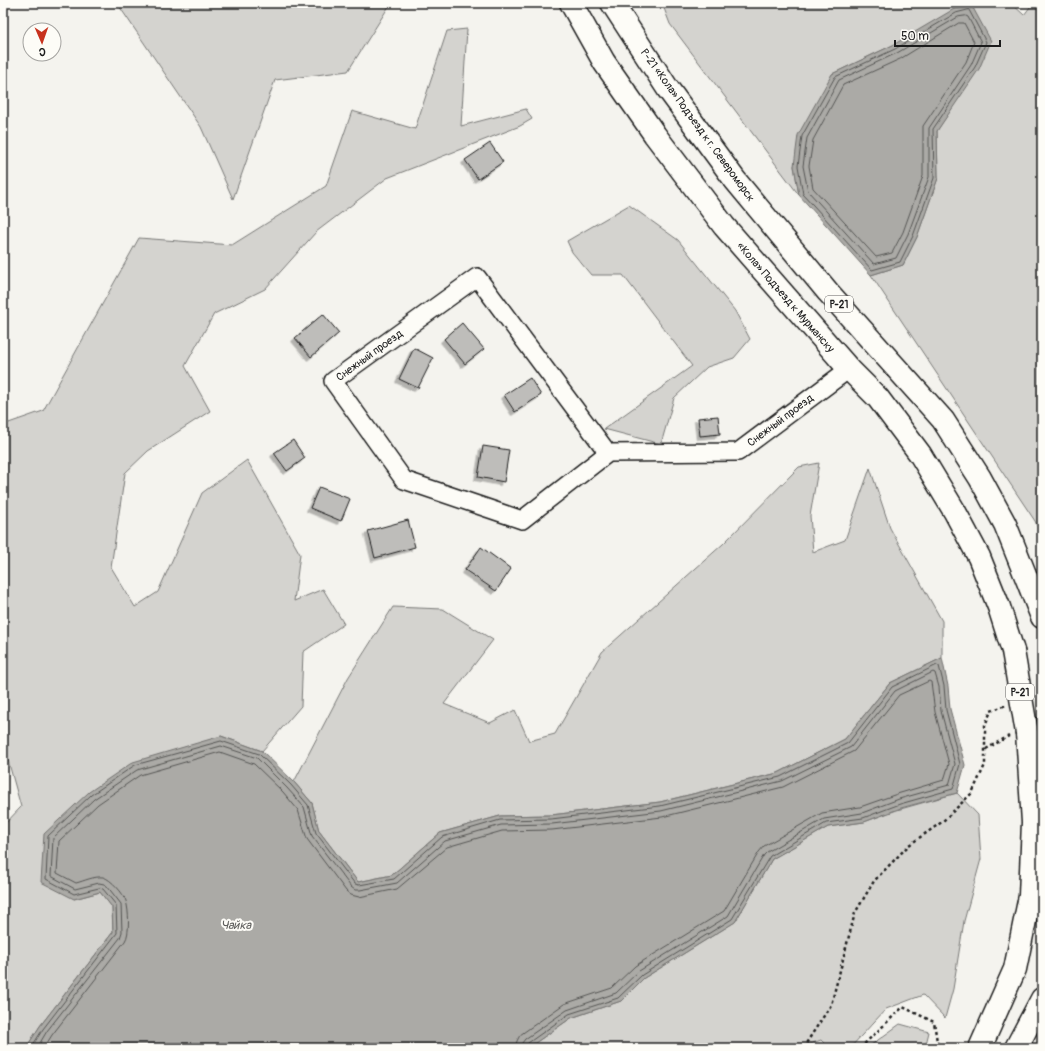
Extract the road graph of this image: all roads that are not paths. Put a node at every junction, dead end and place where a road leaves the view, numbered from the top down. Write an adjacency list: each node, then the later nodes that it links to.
1 (571, 3): 3 (main road, «Кола» Подъезд к Мурманску / Р-21)
2 (612, 3): 5 (main road, Р-21 «Кола» Подъезд к г. Североморск / Р-21)
3 (849, 369): 4 (street, Снежный проезд); 7 (main road, Р-21, bridge)
4 (608, 453): 4 (street, Снежный проезд)
5 (1042, 617)
6 (1042, 999): 8 (main road)
7 (980, 1048)
8 (1016, 1048)

